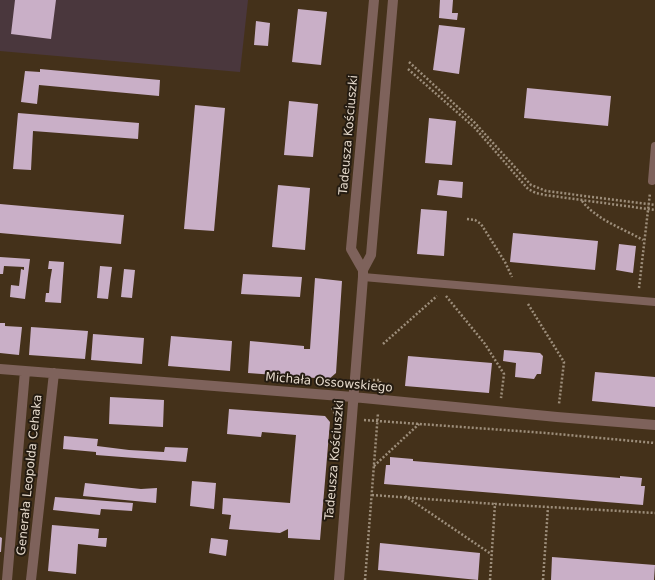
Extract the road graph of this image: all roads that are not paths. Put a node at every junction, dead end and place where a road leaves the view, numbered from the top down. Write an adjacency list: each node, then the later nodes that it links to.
1 (374, 0): 5 (street, Tadeusza Kościuszki)
2 (393, 0): 5 (street, Tadeusza Kościuszki)
3 (655, 146): 4 (lane)
4 (652, 181)
5 (363, 273): 6 (lane); 10 (street, Tadeusza Kościuszki)
6 (655, 302)
7 (0, 369): 8 (street, Michała Ossowskiego)
8 (25, 371): 9 (street, Michała Ossowskiego); 12 (street, Generała Leopolda Cehaka)
9 (54, 373): 10 (street, Michała Ossowskiego); 13 (street, Generała Leopolda Cehaka)
10 (353, 397): 11 (street, Michała Ossowskiego); 14 (street, Tadeusza Kościuszki)
11 (655, 425)
12 (6, 580)
13 (31, 580)
14 (339, 580)

